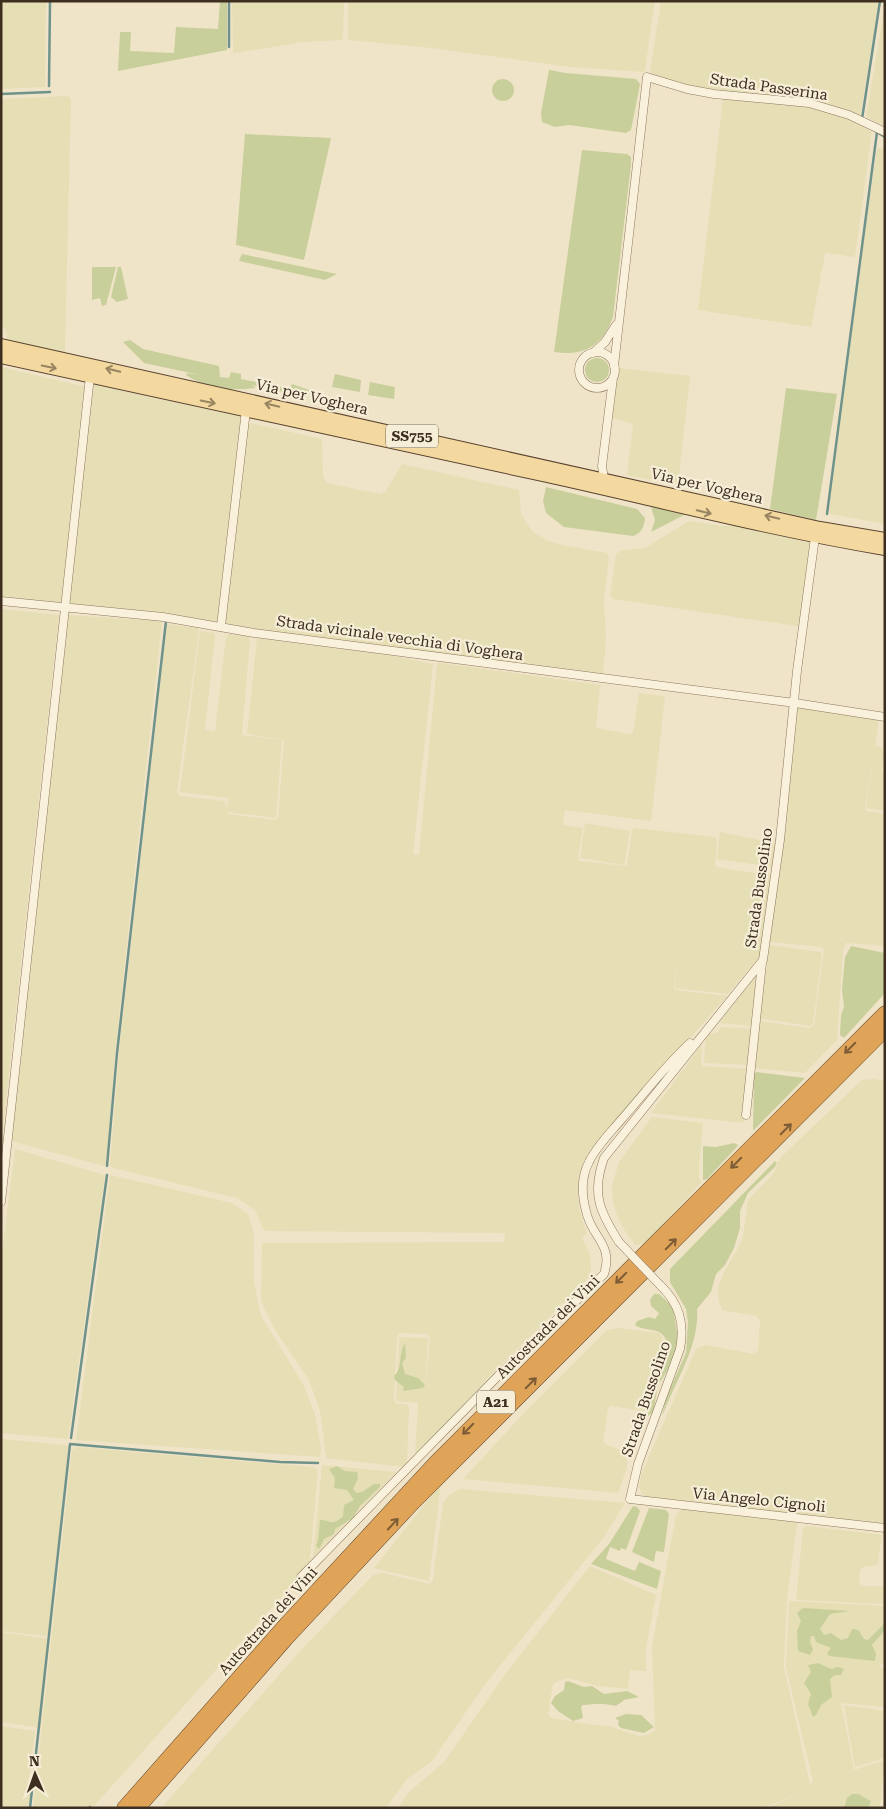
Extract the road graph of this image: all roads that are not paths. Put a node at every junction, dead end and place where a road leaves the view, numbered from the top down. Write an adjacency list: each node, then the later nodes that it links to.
1 (885, 132): 2 (street, Strada Passerina)
2 (618, 321): 4 (street); 6 (street)
3 (1, 345): 10 (main road, Via per Voghera / SS755, one-way to 3)
4 (593, 353): 6 (street); 8 (street)
5 (1, 357): 7 (main road, Via per Voghera / SS755, one-way to 7)
6 (614, 366): 8 (street)
7 (90, 376): 9 (main road, Via per Voghera / SS755, one-way to 9); 15 (street)
8 (613, 378): 10 (street)
9 (246, 410): 11 (main road, Via per Voghera / SS755, one-way to 11); 16 (street)
10 (604, 479): 11 (main road, Via per Voghera / SS755, one-way to 10)
11 (818, 534): 12 (main road); 13 (main road); 17 (street, Strada Bussolino)
12 (885, 540)
13 (885, 548)
14 (1, 602): 15 (street, Strada vicinale vecchia di Voghera)
15 (64, 608): 16 (street, Strada vicinale vecchia di Voghera); 24 (street)
16 (221, 626): 17 (street, Strada vicinale vecchia di Voghera)
17 (795, 703): 18 (street, Strada vicinale vecchia di Voghera); 19 (street, Strada Bussolino)
18 (885, 717)
19 (763, 960): 21 (street, Strada Bussolino); 23 (street)
20 (885, 1013): 28 (highway, Autostrada dei Vini / A21, one-way to 28)
21 (705, 1030): 25 (street, Strada Bussolino, bridge); 27 (street)
22 (885, 1030): 29 (highway, Autostrada dei Vini / A21, one-way to 22)
23 (746, 1115)
24 (1, 1202)
25 (630, 1498): 26 (street, Via Angelo Cignoli)
26 (885, 1528)
27 (300, 1577)
28 (124, 1808)
29 (138, 1808)

